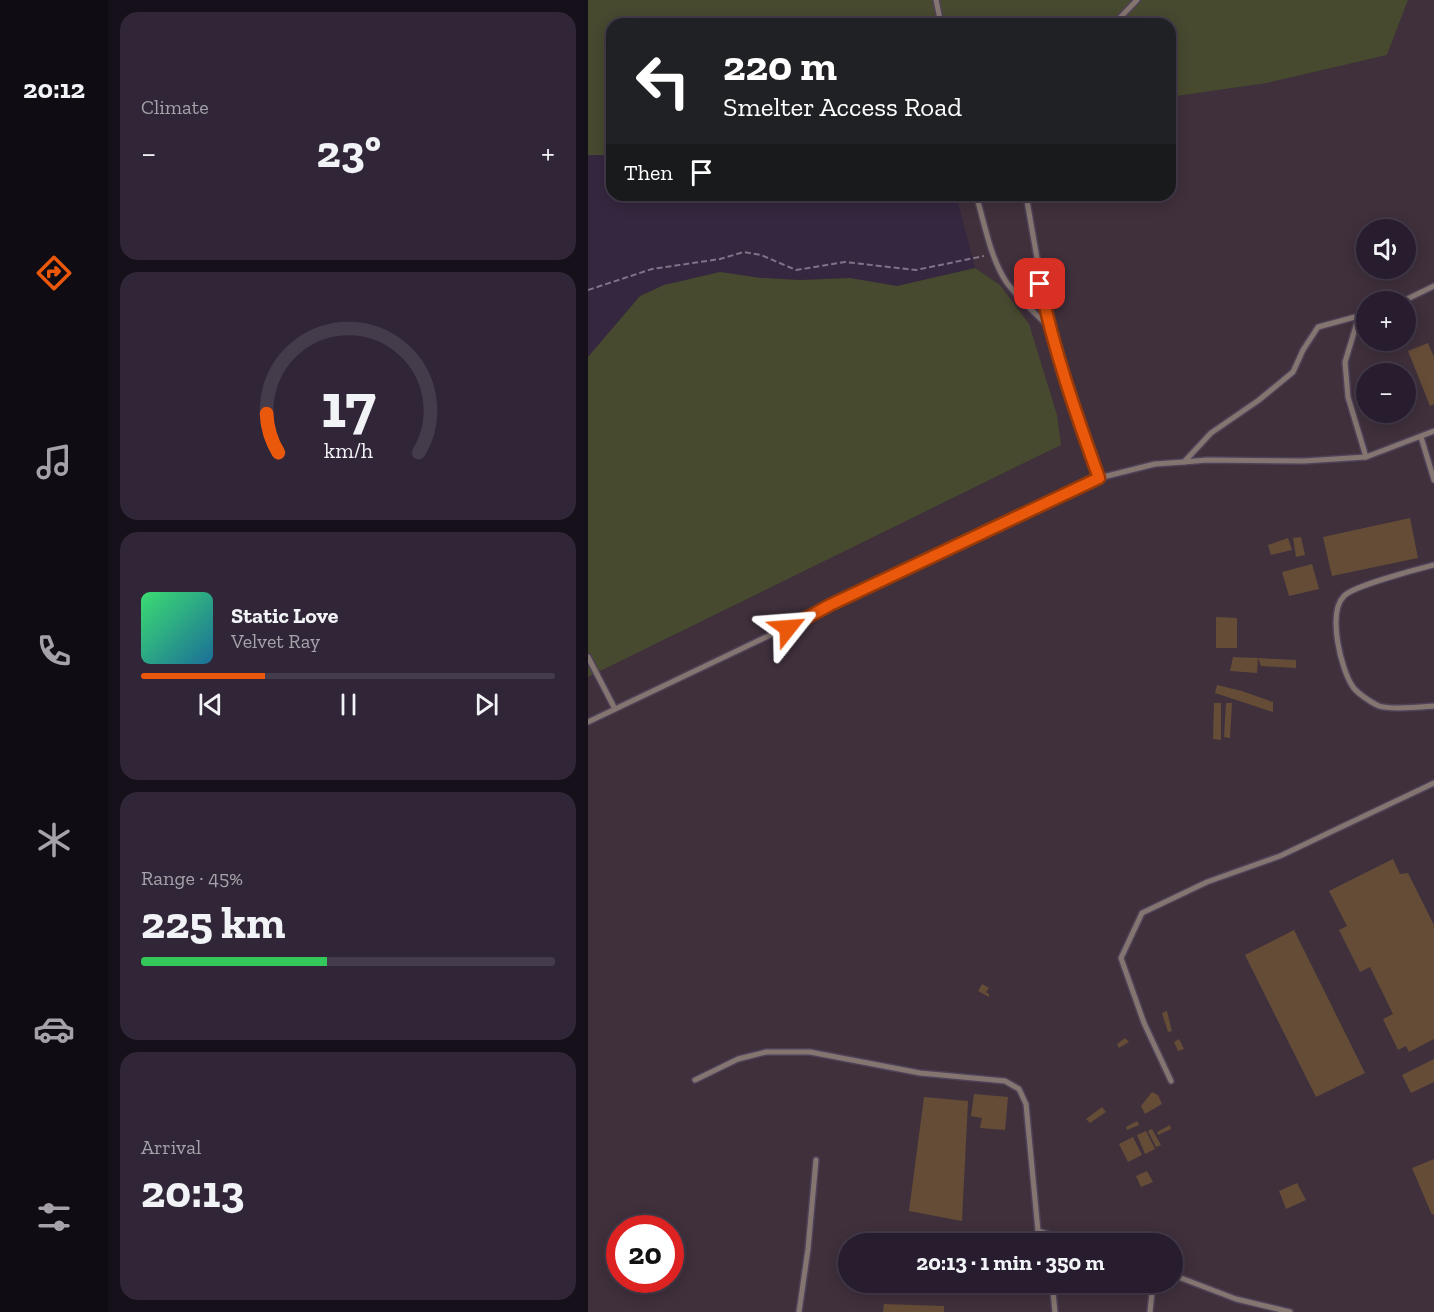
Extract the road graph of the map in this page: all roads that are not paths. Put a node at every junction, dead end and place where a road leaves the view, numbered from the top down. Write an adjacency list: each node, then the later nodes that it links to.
1 (936, 0): 3 (lane)
2 (1137, 0): 4 (lane)
3 (940, 18)
4 (1120, 18)
5 (978, 201): 11 (lane)
6 (1027, 201): 11 (lane)
7 (1434, 286): 8 (lane)
8 (1416, 295)
9 (1356, 317): 15 (lane)
10 (1356, 326): 14 (lane)
11 (1049, 327): 17 (lane)
12 (1434, 431): 13 (lane)
13 (1421, 437): 14 (lane); 16 (lane)
14 (1366, 458): 15 (lane)
15 (1184, 462): 17 (lane)
16 (1433, 468): 18 (lane)
17 (1099, 478): 22 (lane)
18 (1434, 480)
19 (1434, 565): 21 (lane)
20 (588, 657): 22 (lane)
21 (1434, 706)
22 (615, 709): 23 (lane)
23 (588, 722)
24 (1434, 783): 26 (lane)
25 (695, 1080): 28 (lane)
26 (1171, 1081)
27 (816, 1160): 33 (lane)
28 (1038, 1231): 29 (lane)
29 (1044, 1233)
30 (1183, 1279): 36 (lane)
31 (1053, 1293): 34 (lane)
32 (1152, 1293): 35 (lane)
33 (799, 1312)
34 (1055, 1312)
35 (1150, 1312)
36 (1290, 1312)

